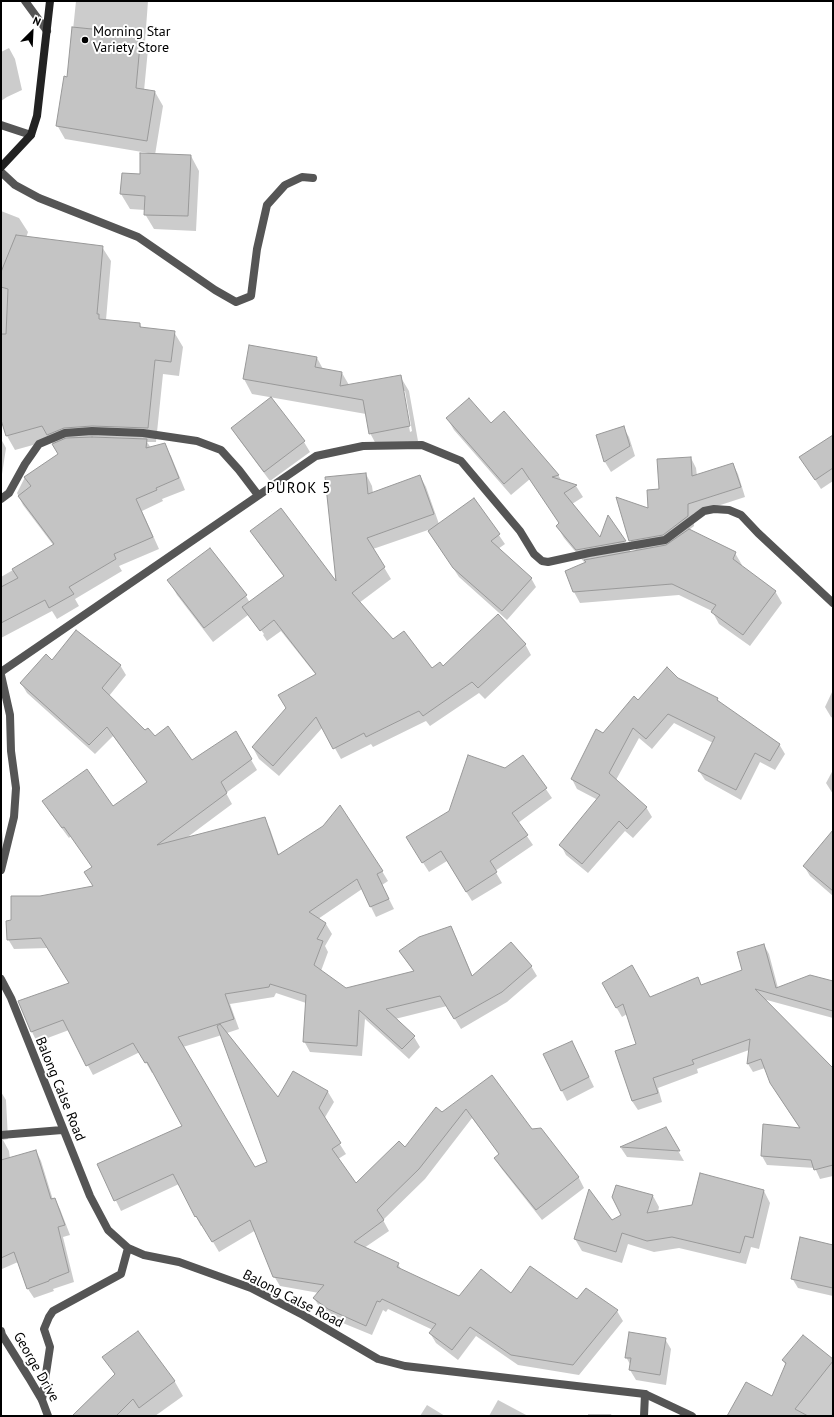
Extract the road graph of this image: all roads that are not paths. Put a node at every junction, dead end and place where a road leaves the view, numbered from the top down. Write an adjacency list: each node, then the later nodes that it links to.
1 (25, 1): 3 (street)
2 (50, 1): 3 (main road)
3 (47, 31): 5 (main road)
4 (1, 125): 5 (street)
5 (31, 135): 6 (main road)
6 (1, 167)
7 (1, 172): 8 (street)
8 (313, 178)
9 (258, 495): 10 (street); 11 (street); 12 (street)
10 (1, 499)
11 (833, 603)
12 (1, 672)
13 (1, 675): 14 (street)
14 (1, 870)
15 (1, 978): 16 (street, Balong Calse Road)
16 (62, 1130): 17 (street); 18 (street, Balong Calse Road)
17 (1, 1135)
18 (128, 1248): 20 (street, Balong Calse Road); 21 (street)
19 (1, 1330): 21 (street, George Drive)
20 (645, 1394): 23 (street); 24 (street, Balong Calse Road)
21 (42, 1400): 22 (street, George Drive)
22 (48, 1416)
23 (644, 1416)
24 (692, 1416)

